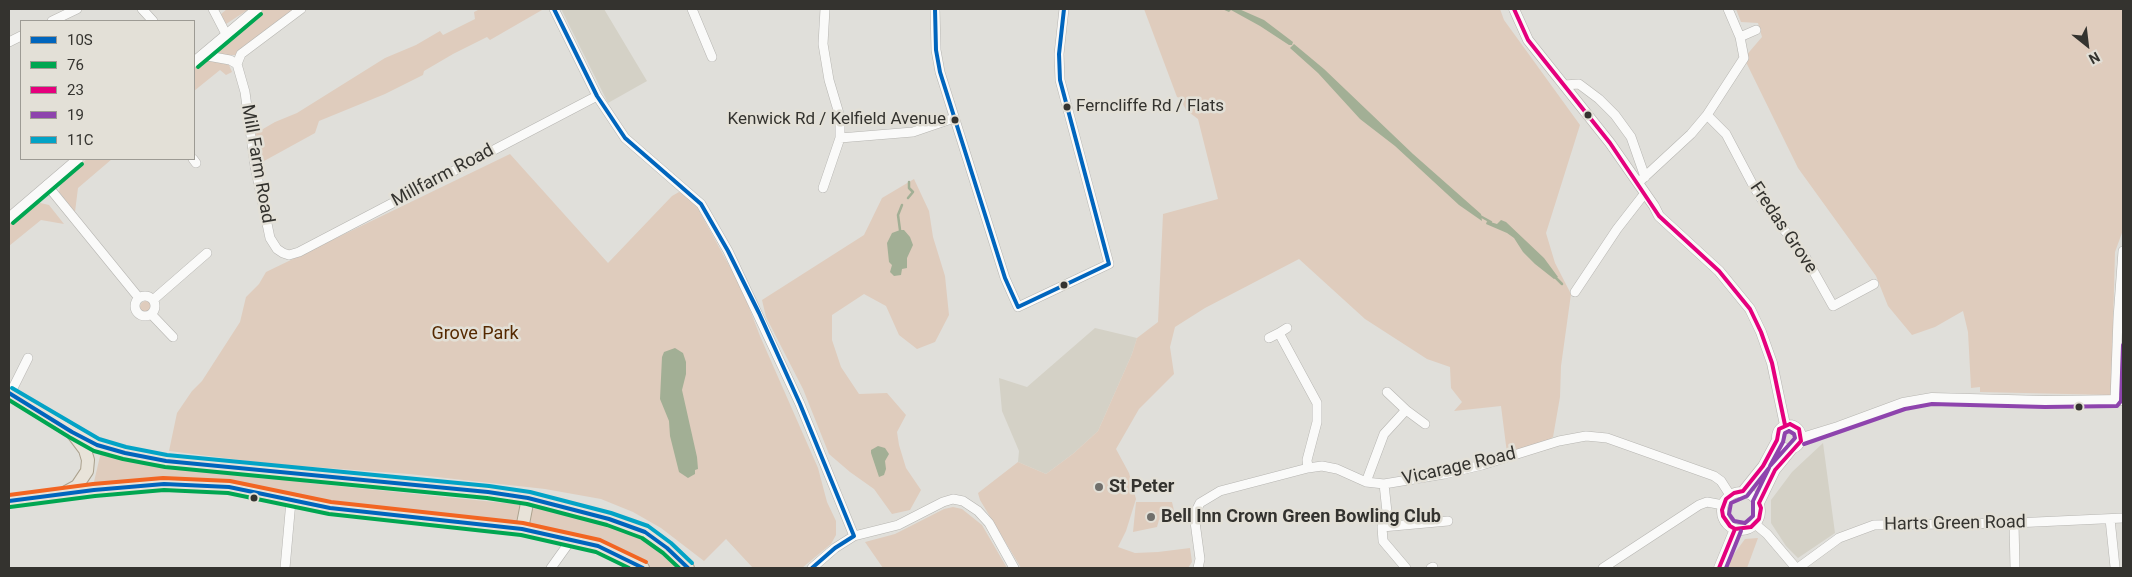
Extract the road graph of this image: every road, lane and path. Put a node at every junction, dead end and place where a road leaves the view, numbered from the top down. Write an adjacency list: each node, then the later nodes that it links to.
1 (77, 9): 13 (street)
2 (142, 9): 14 (street)
3 (213, 9): 16 (street)
4 (257, 9): 16 (street)
5 (301, 9): 21 (street)
6 (554, 9): 23 (street)
7 (692, 9): 19 (street)
8 (825, 9): 26 (street)
9 (935, 9): 25 (street)
10 (1064, 9): 25 (street)
11 (1514, 9): 22 (street)
12 (1728, 9): 17 (street)
13 (54, 20)
14 (152, 20)
15 (1756, 30): 17 (street)
16 (226, 34): 18 (street)
17 (1740, 36): 24 (street)
18 (202, 55): 20 (street); 21 (street)
19 (712, 57)
20 (195, 61)
21 (238, 64): 35 (street, Mill Farm Road)
22 (1564, 84): 28 (street); 28 (street)
23 (597, 96): 35 (street, Millfarm Road); 73 (street)
24 (1706, 115): 28 (street); 36 (street, Fredas Grove)
25 (954, 118): 26 (street)
26 (840, 138): 30 (street)
27 (77, 160): 29 (street)
28 (1642, 180): 31 (street)
29 (47, 185): 32 (street); 38 (street)
30 (823, 188)
31 (1645, 193): 37 (street); 49 (street)
32 (9, 218)
33 (2123, 251): 46 (street)
34 (207, 253): 39 (street)
35 (289, 255)
36 (1874, 284)
37 (1576, 292)
38 (139, 298): 39 (street); 40 (street)
39 (153, 300): 40 (street)
40 (152, 314): 41 (street)
41 (173, 337)
42 (1269, 338): 54 (street)
43 (28, 358): 45 (street)
44 (1387, 392): 47 (street)
45 (10, 393): 50 (main road)
46 (2119, 400): 51 (street)
47 (1406, 410): 48 (street); 55 (street)
48 (1425, 424)
49 (1785, 425): 51 (street); 52 (street)
50 (72, 432): 58 (main road); 60 (main road)
51 (1802, 438): 53 (street)
52 (1777, 440): 53 (street); 57 (street)
53 (1792, 449): 63 (street)
54 (1308, 468): 55 (street, Vicarage Road); 82 (street, Vicarage Road)
55 (1366, 482): 56 (street, Vicarage Road)
56 (1384, 484): 59 (street, Vicarage Road); 70 (street)
57 (1743, 491): 59 (street); 63 (street)
58 (64, 493): 61 (main road); 62 (main road)
59 (1730, 495): 64 (street)
60 (528, 498): 71 (main road); 79 (main road)
61 (9, 501)
62 (291, 501): 71 (main road); 76 (street)
63 (1759, 503): 69 (street)
64 (1723, 504): 72 (street); 84 (street)
65 (2123, 518): 66 (street, Harts Green Road)
66 (2110, 519): 68 (street, Harts Green Road); 75 (street)
67 (1448, 521): 70 (street)
68 (2014, 523): 86 (street, Harts Green Road); 87 (street)
69 (1755, 524): 72 (street); 86 (street)
70 (1382, 527): 83 (street)
71 (522, 529): 74 (main road)
72 (1735, 529): 85 (street)
73 (854, 536): 80 (street); 81 (street)
74 (571, 540): 77 (street); 78 (main road)
75 (2114, 567)
76 (285, 568)
77 (551, 568)
78 (643, 568)
79 (688, 568)
80 (812, 568)
81 (1014, 568)
82 (1198, 568)
83 (1406, 568)
84 (1603, 568)
85 (1719, 568)
86 (1797, 568)
87 (2015, 568)

